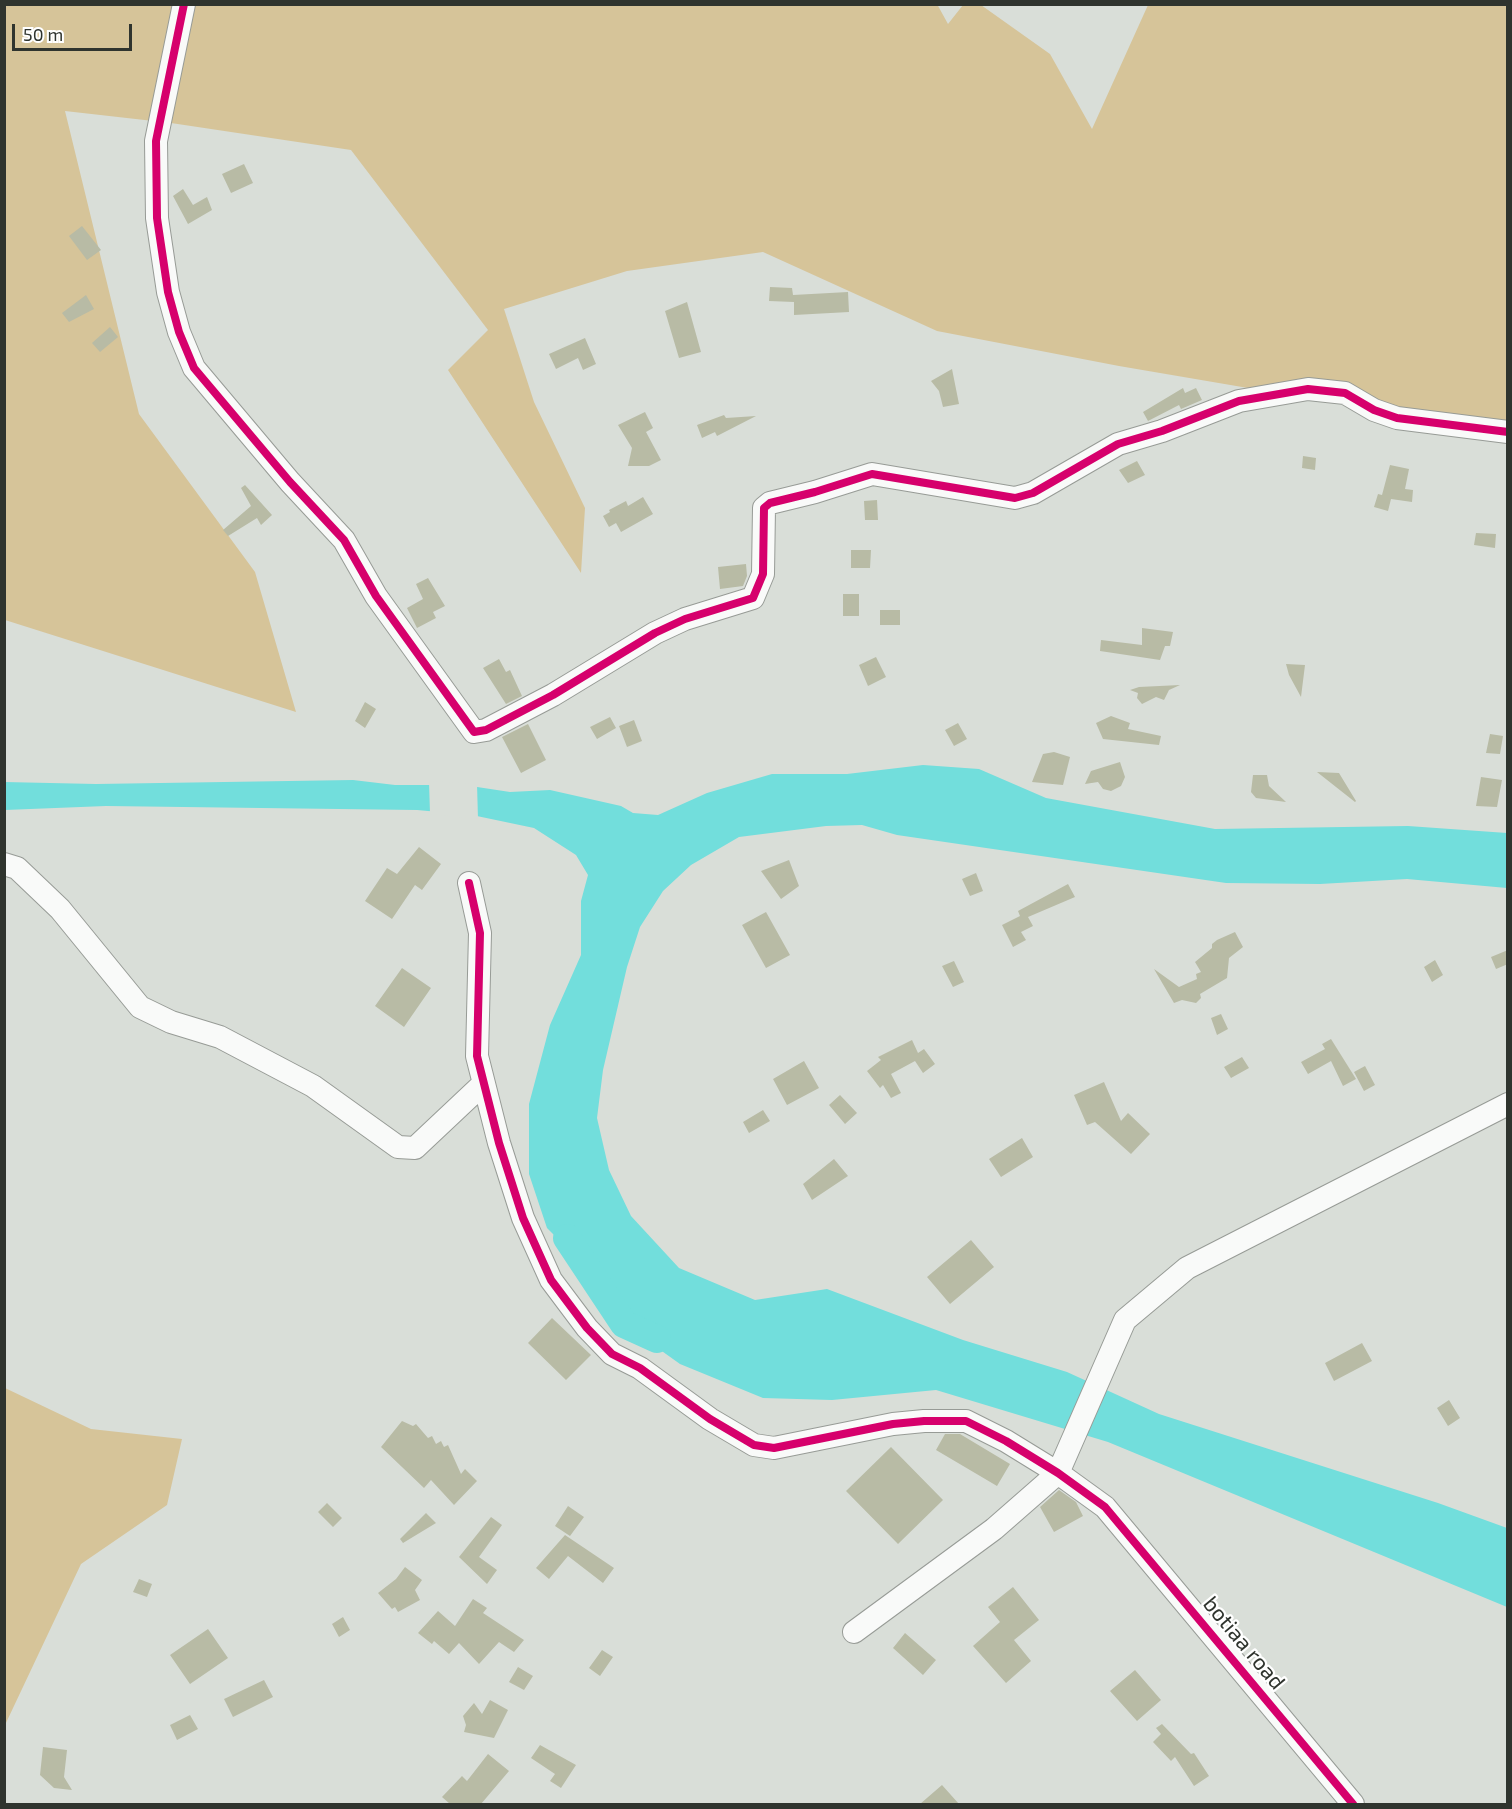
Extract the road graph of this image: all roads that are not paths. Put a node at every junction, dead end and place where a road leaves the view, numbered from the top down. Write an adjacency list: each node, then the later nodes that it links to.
1 (184, 4): 2 (street)
2 (1508, 432)
3 (4, 864): 5 (street)
4 (469, 883): 5 (street, botiaa road)
5 (483, 1084): 7 (street, botiaa road)
6 (1508, 1104): 7 (street)
7 (1060, 1469): 8 (street); 9 (street, botiaa road)
8 (854, 1632)
9 (1353, 1804)

